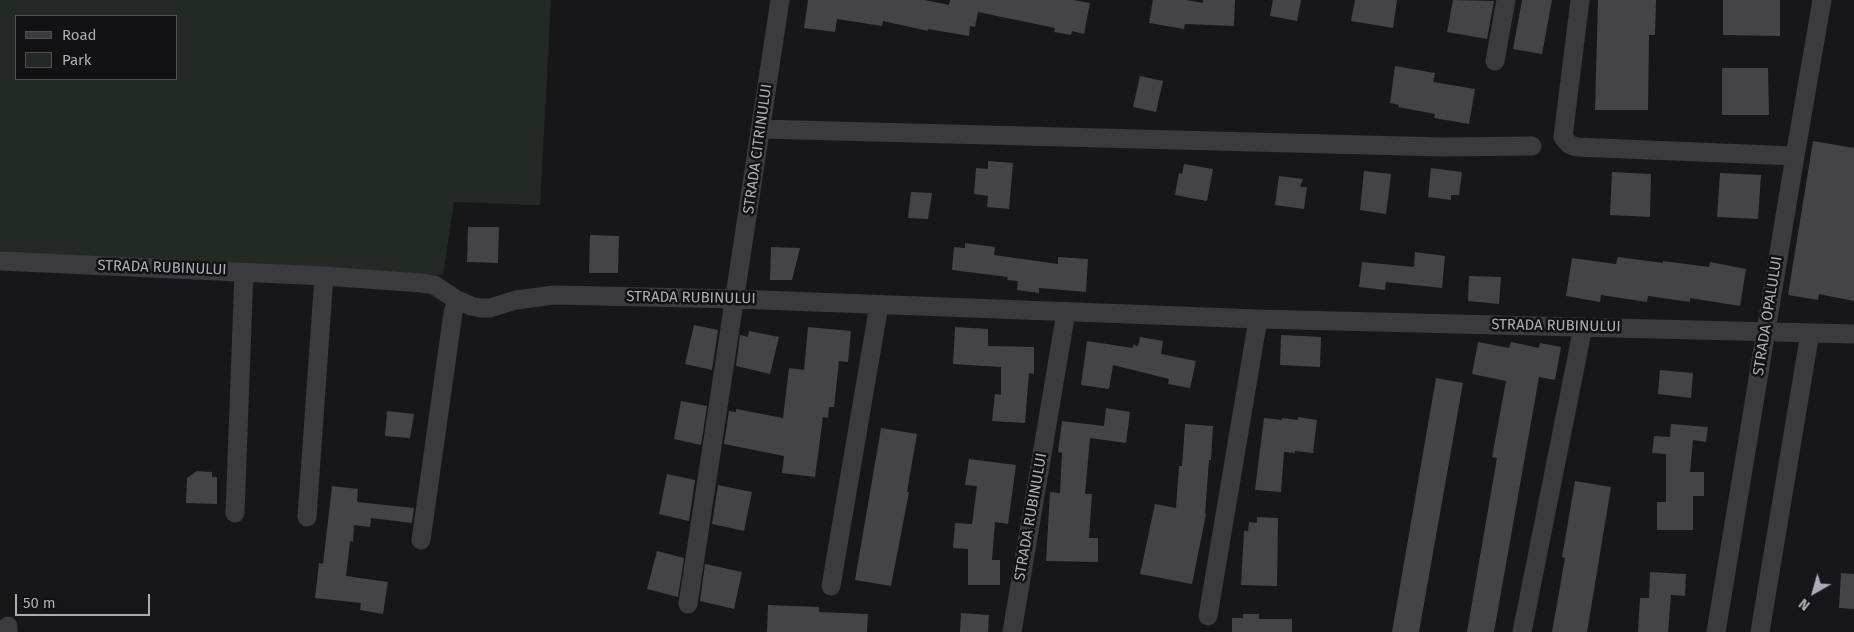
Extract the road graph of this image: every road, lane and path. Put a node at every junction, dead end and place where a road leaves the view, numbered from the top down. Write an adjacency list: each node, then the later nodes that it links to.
1 (780, 0): 6 (street, STRADA CITRINULUI)
2 (1506, 0): 5 (street)
3 (1580, 0): 8 (street)
4 (1822, 0): 8 (street, STRADA OPALULUI)
5 (1495, 61)
6 (760, 129): 7 (street); 12 (street, STRADA CITRINULUI)
7 (1532, 146)
8 (1795, 156): 18 (street, STRADA OPALULUI)
9 (0, 261): 10 (street, STRADA RUBINULUI)
10 (244, 272): 11 (street, STRADA RUBINULUI); 21 (street)
11 (324, 276): 13 (street, STRADA RUBINULUI); 22 (street)
12 (736, 299): 13 (street, STRADA RUBINULUI); 14 (street, STRADA RUBINULUI); 25 (street, STRADA CITRINULUI)
13 (457, 300): 23 (street)
14 (879, 305): 15 (street, STRADA RUBINULUI); 24 (street)
15 (1066, 312): 16 (street, STRADA RUBINULUI); 27 (street, STRADA RUBINULUI)
16 (1258, 319): 17 (street, STRADA RUBINULUI); 26 (street)
17 (1583, 327): 18 (street, STRADA RUBINULUI); 28 (street)
18 (1765, 332): 19 (street, STRADA RUBINULUI); 29 (street, STRADA OPALULUI)
19 (1810, 333): 20 (street, STRADA RUBINULUI); 30 (street)
20 (1854, 334)
21 (235, 513)
22 (307, 517)
23 (421, 540)
24 (832, 586)
25 (688, 604)
26 (1208, 616)
27 (1012, 632)
28 (1522, 632)
29 (1716, 632)
30 (1760, 632)

